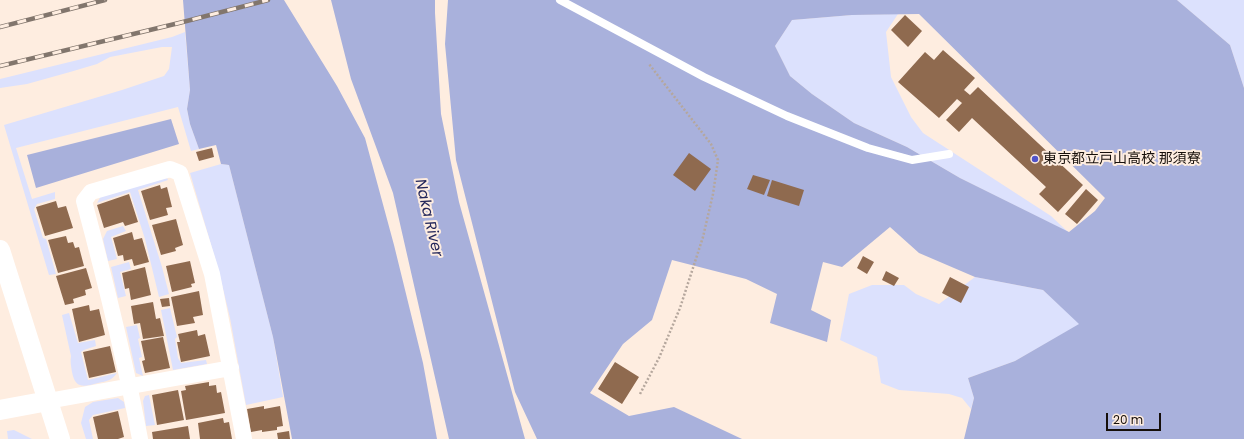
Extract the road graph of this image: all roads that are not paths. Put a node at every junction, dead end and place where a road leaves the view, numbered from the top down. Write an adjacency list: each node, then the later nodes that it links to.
1 (560, 0): 2 (lane)
2 (948, 154)
3 (0, 250): 6 (street)
4 (231, 368): 5 (street); 5 (street); 10 (street)
5 (131, 386): 6 (street); 9 (street)
6 (48, 401): 7 (street); 8 (street)
7 (0, 410)
8 (60, 439)
9 (140, 439)
10 (244, 439)

